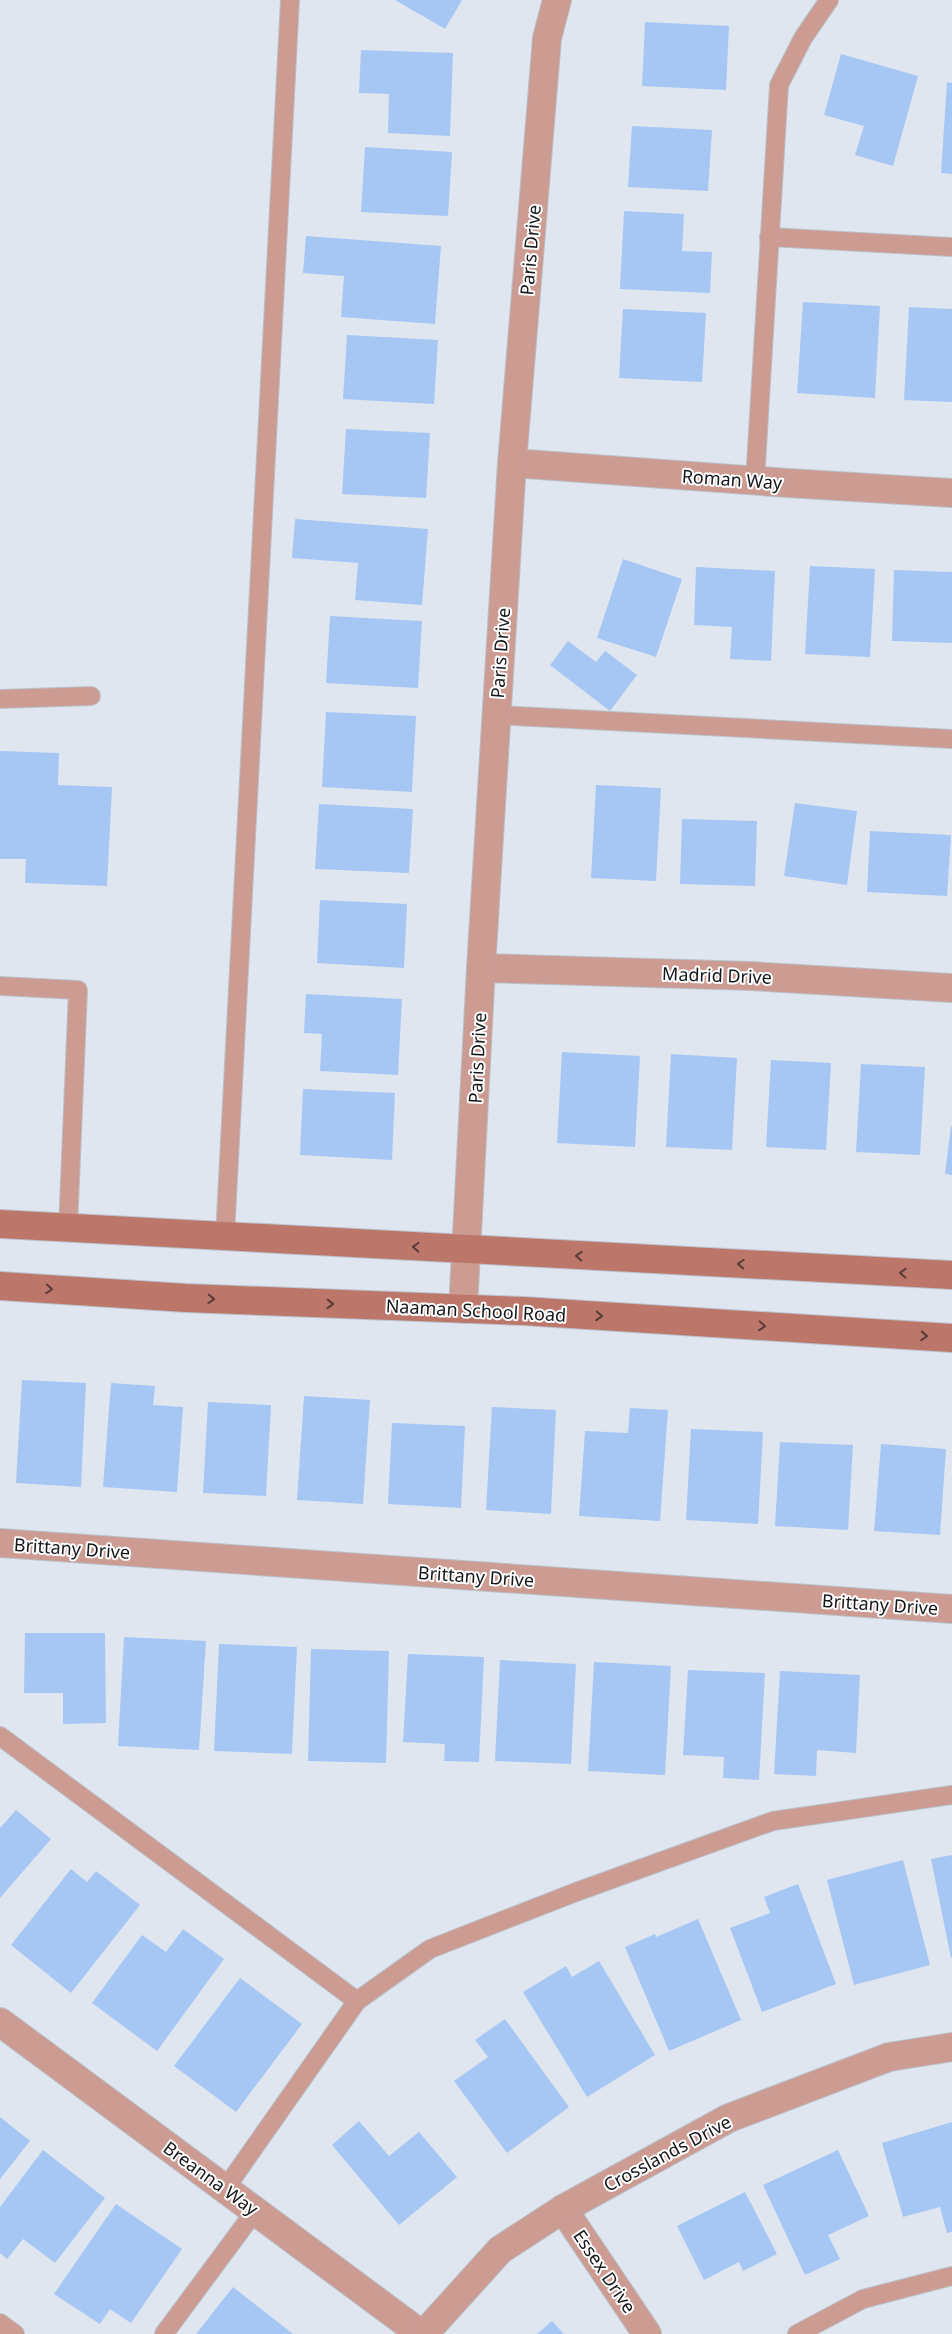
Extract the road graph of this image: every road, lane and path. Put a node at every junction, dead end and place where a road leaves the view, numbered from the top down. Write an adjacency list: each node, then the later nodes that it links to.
1 (290, 0): 18 (lane)
2 (557, 0): 6 (street, Paris Drive)
3 (829, 0): 4 (lane)
4 (769, 237): 5 (lane); 7 (lane)
5 (952, 247)
6 (512, 463): 7 (street, Roman Way); 11 (street, Paris Drive)
7 (756, 481): 8 (street, Roman Way)
8 (952, 492)
9 (91, 696): 10 (lane)
10 (0, 699)
11 (496, 715): 12 (lane); 13 (street, Paris Drive)
12 (952, 739)
13 (481, 968): 15 (street, Madrid Drive); 19 (street, Paris Drive)
14 (0, 986): 17 (lane)
15 (952, 988)
16 (0, 1224): 17 (main road)
17 (68, 1228): 18 (main road)
18 (225, 1236): 19 (main road, one-way to 18)
19 (467, 1250): 20 (main road, one-way to 19); 22 (street, Paris Drive)
20 (952, 1275)
21 (0, 1286): 22 (main road, Naaman School Road, one-way to 22)
22 (463, 1309): 23 (main road, Naaman School Road, one-way to 23)
23 (952, 1338)
24 (0, 1543): 25 (street, Brittany Drive)
25 (952, 1609)
26 (0, 1736): 28 (lane)
27 (952, 1795): 28 (lane)
28 (357, 2001): 31 (lane)
29 (0, 2022): 31 (street, Breanna Way)
30 (952, 2047): 32 (street, Crosslands Drive)
31 (225, 2188): 33 (street, Breanna Way)
32 (563, 2208): 38 (street, Crosslands Drive); 39 (street, Essex Drive)
33 (255, 2211): 37 (lane); 38 (street, Breanna Way)
34 (952, 2276): 40 (lane)
35 (0, 2323): 36 (lane)
36 (15, 2334)
37 (164, 2334)
38 (422, 2334)
39 (647, 2334)
40 (797, 2334)

